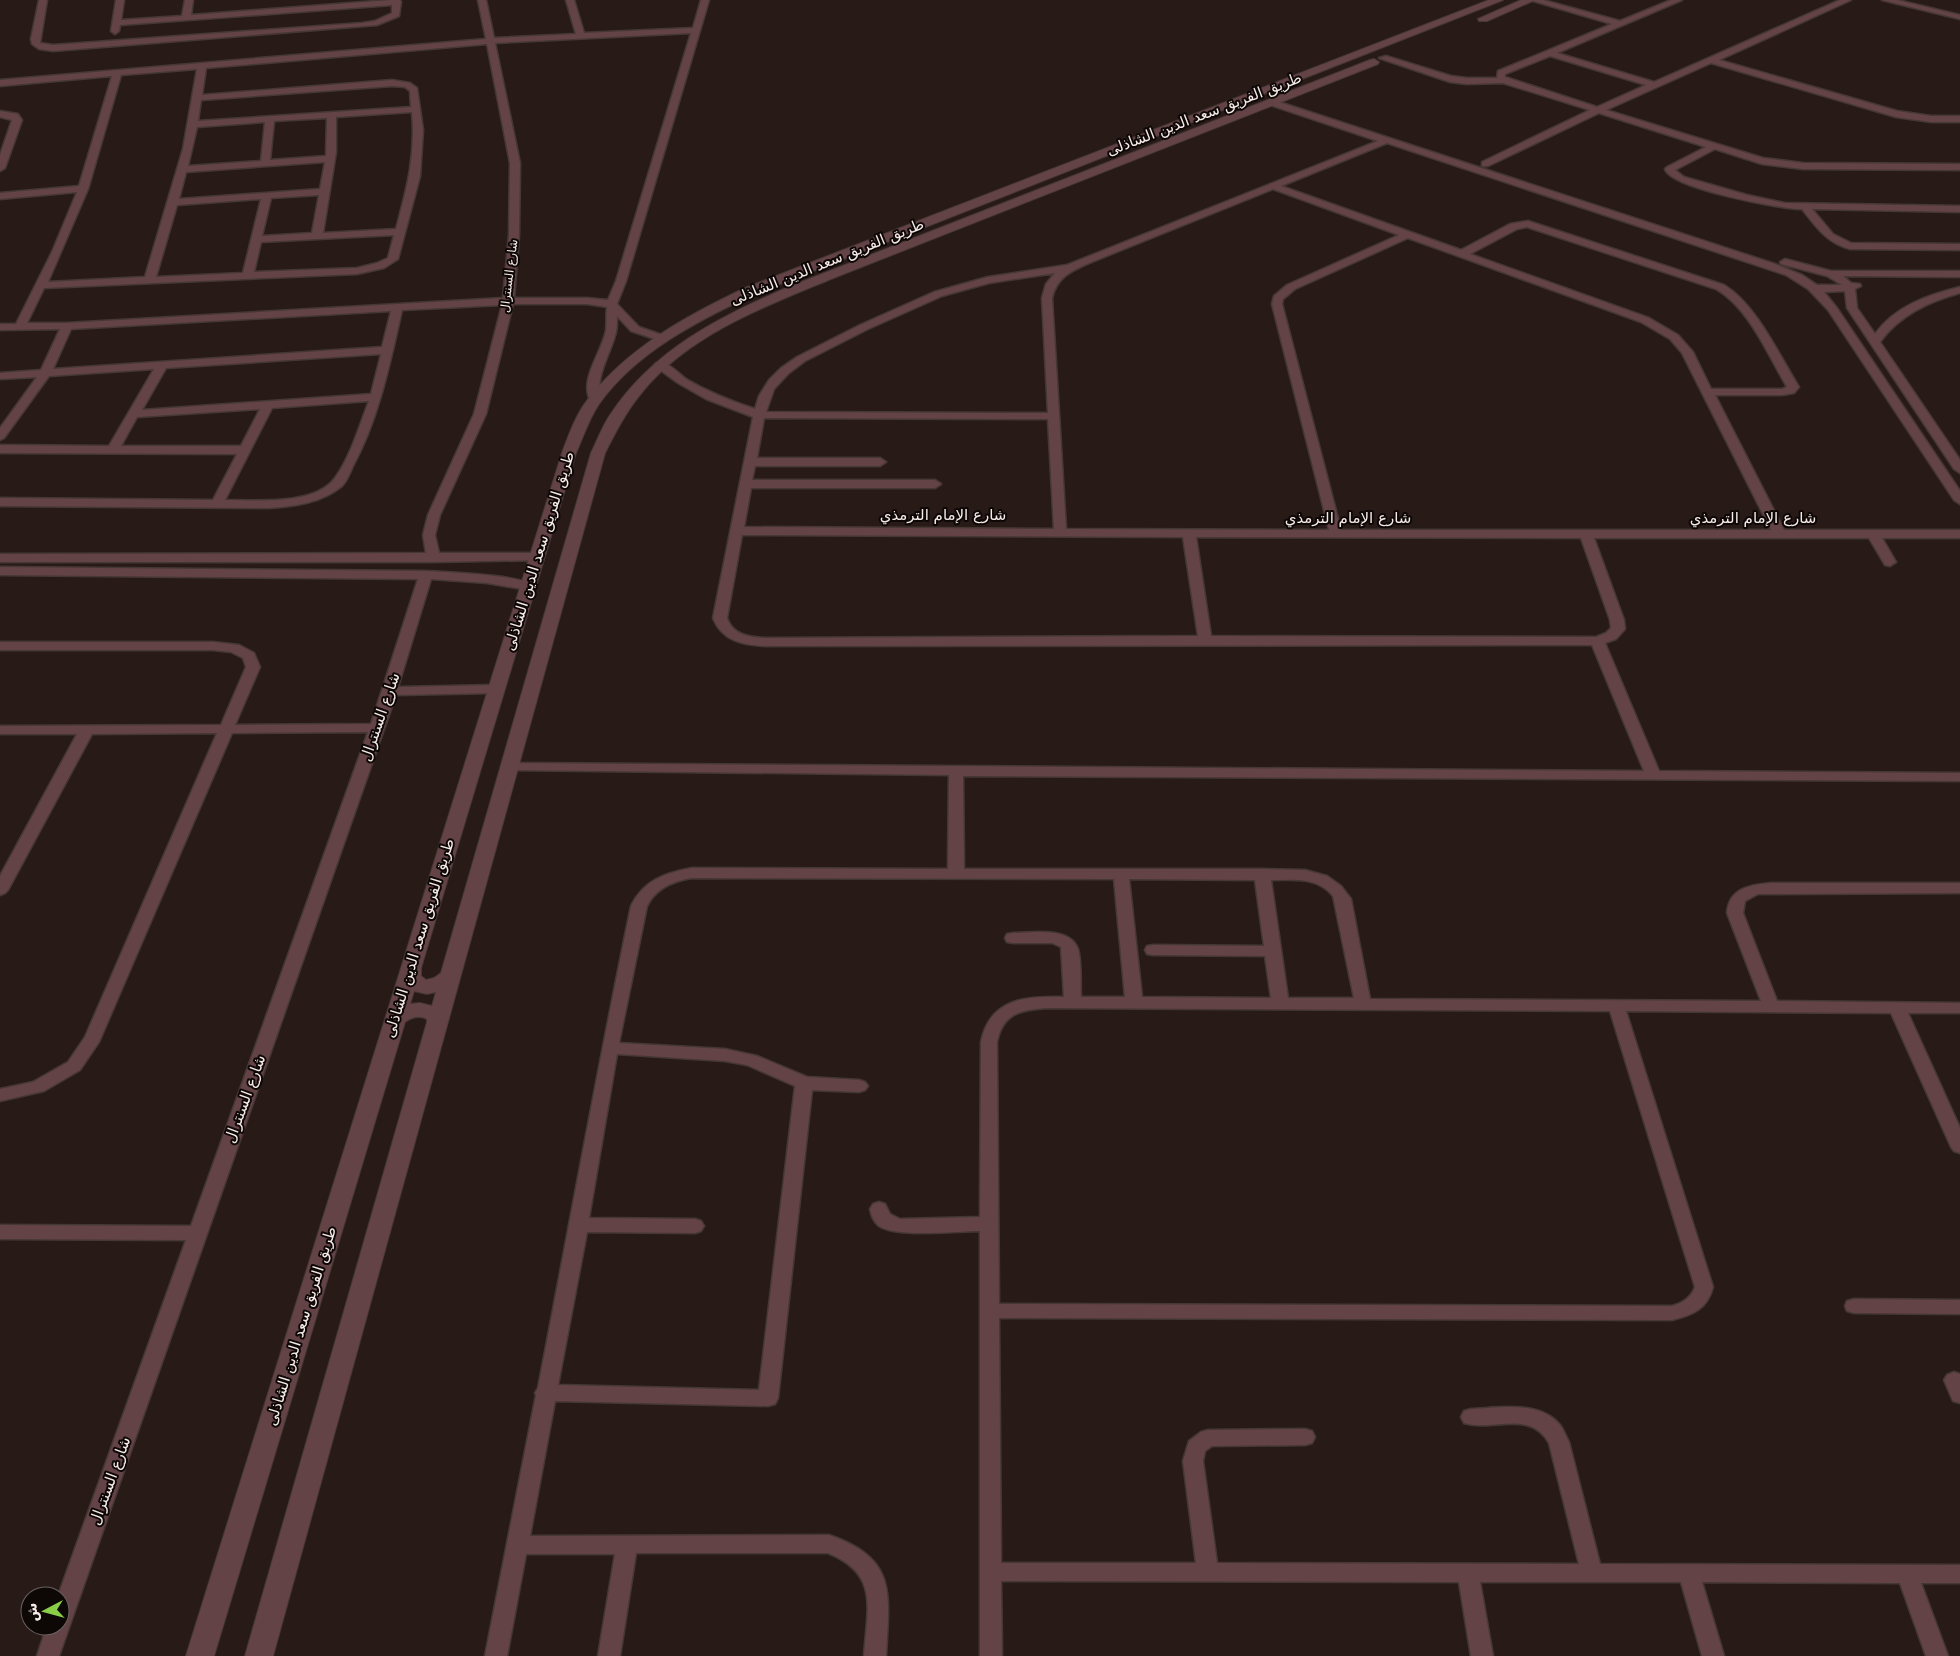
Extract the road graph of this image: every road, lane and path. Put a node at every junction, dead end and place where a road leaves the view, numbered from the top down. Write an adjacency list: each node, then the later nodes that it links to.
1 (44, 0): 23 (street)
2 (120, 0): 18 (street)
3 (189, 0): 16 (street)
4 (482, 0): 22 (street, شارع السنترال)
5 (570, 0): 21 (street)
6 (705, 0): 20 (street)
7 (1498, 0): 60 (street, طريق الفريق سعد الدين الشاذلى)
8 (1532, 0): 19 (street); 25 (street, طريق الفريق سعد الدين الشاذلى)
9 (1678, 0): 19 (street)
10 (1847, 0): 26 (street)
11 (1886, 0): 15 (street)
12 (397, 1): 13 (street); 23 (street)
13 (328, 4): 16 (street)
14 (1960, 10): 15 (street)
15 (1951, 15): 17 (street)
16 (186, 18): 18 (street)
17 (1960, 18)
18 (117, 23): 23 (street)
19 (1621, 24): 24 (street)
20 (696, 30): 21 (street); 85 (street)
21 (580, 36): 22 (street)
22 (491, 41): 27 (street); 84 (street, شارع السنترال)
23 (113, 45)
24 (1549, 53): 29 (street); 31 (street)
25 (1382, 58): 29 (street); 33 (street, طريق الفريق سعد الدين الشاذلى)
26 (1710, 60): 31 (street); 40 (street)
27 (202, 67): 28 (street); 32 (street)
28 (117, 74): 30 (street); 53 (street)
29 (1504, 80): 35 (street)
30 (0, 83)
31 (1654, 85): 35 (street)
32 (198, 98): 34 (street); 41 (street)
33 (1280, 100): 36 (street); 36 (street); 61 (street, طريق الفريق سعد الدين الشاذلى)
34 (416, 109): 38 (street); 63 (street)
35 (1598, 110): 43 (street); 47 (street)
36 (1316, 113): 42 (street); 44 (street)
37 (0, 114): 48 (street)
38 (332, 114): 39 (street); 45 (street)
39 (270, 118): 41 (street); 46 (street)
40 (1960, 119)
41 (194, 124): 50 (street)
42 (1388, 140): 44 (street); 52 (street)
43 (1713, 147): 49 (street); 58 (street)
44 (1436, 152): 47 (street); 51 (street)
45 (330, 159): 46 (street); 54 (street)
46 (264, 163): 50 (street)
47 (1485, 164): 51 (street)
48 (1, 165)
49 (1960, 168)
50 (183, 169): 57 (street)
51 (1537, 185): 70 (street)
52 (1272, 186): 65 (street); 71 (street)
53 (83, 189): 55 (street); 80 (street)
54 (325, 192): 56 (street); 66 (street)
55 (0, 196)
56 (267, 196): 57 (street); 67 (street)
57 (175, 202): 77 (street)
58 (1805, 207): 59 (street); 68 (street)
59 (1960, 209)
60 (954, 212): 61 (street); 62 (street, طريق الفريق سعد الدين الشاذلى)
61 (972, 220): 64 (street, طريق الفريق سعد الدين الشاذلى)
62 (922, 224): 64 (street); 92 (street, طريق الفريق سعد الدين الشاذلى)
63 (399, 232): 66 (street); 74 (street)
64 (937, 233): 96 (street, طريق الفريق سعد الدين الشاذلى)
65 (1407, 235): 69 (street); 125 (street)
66 (317, 236): 67 (street)
67 (256, 239): 74 (street)
68 (1960, 247)
69 (1462, 254): 99 (street); 99 (street)
70 (1775, 263): 72 (street); 76 (street)
71 (1069, 268): 104 (street); 105 (street)
72 (1828, 273): 75 (street); 76 (street); 81 (street)
73 (1960, 274): 75 (street)
74 (248, 275): 77 (street)
75 (1874, 275): 79 (street)
76 (1801, 278): 82 (street)
77 (149, 280): 80 (street)
78 (1960, 282): 79 (street)
79 (1883, 283): 81 (street)
80 (41, 285): 91 (street)
81 (1849, 287): 82 (street); 88 (street)
82 (1816, 288): 87 (street)
83 (1960, 290): 93 (street)
84 (508, 302): 85 (street); 86 (street); 132 (street, شارع السنترال)
85 (612, 304): 92 (street); 101 (street)
86 (397, 308): 89 (street); 94 (street)
87 (1832, 308): 88 (street); 117 (street)
88 (1852, 308): 93 (street)
89 (67, 326): 91 (street); 97 (street)
90 (0, 327): 91 (street)
91 (20, 327)
92 (664, 339): 101 (street, طريق الفريق سعد الدين الشاذلى)
93 (1875, 342): 112 (street)
94 (387, 350): 95 (street); 100 (street)
95 (162, 365): 97 (street); 103 (street)
96 (660, 365): 104 (street); 116 (street, طريق الفريق سعد الدين الشاذلى)
97 (45, 373): 98 (street); 106 (street)
98 (0, 376)
99 (1708, 392): 128 (street)
100 (376, 397): 102 (street); 119 (street)
101 (595, 400): 115 (street, طريق الفريق سعد الدين الشاذلى)
102 (268, 405): 103 (street); 109 (street)
103 (134, 414): 108 (street)
104 (758, 416): 105 (street); 110 (street)
105 (1053, 416): 123 (street)
106 (0, 436)
107 (0, 449): 108 (street)
108 (113, 449): 109 (street)
109 (245, 450): 119 (street)
110 (750, 462): 111 (street); 113 (street)
111 (880, 462)
112 (1960, 469)
113 (744, 484): 114 (street); 122 (street)
114 (935, 484)
115 (558, 491): 116 (street); 120 (street, طريق الفريق سعد الدين الشاذلى)
116 (587, 493): 121 (street, طريق الفريق سعد الدين الشاذلى)
117 (1960, 500)
118 (0, 502): 119 (street)
119 (217, 504)
120 (548, 522): 121 (street); 130 (street, طريق الفريق سعد الدين الشاذلى)
121 (578, 525): 148 (street, طريق الفريق سعد الدين الشاذلى)
122 (736, 531): 123 (street, شارع الإمام الترمذي); 139 (street)
123 (1060, 532): 124 (street, شارع الإمام الترمذي)
124 (1190, 533): 125 (street, شارع الإمام الترمذي); 139 (street)
125 (1336, 534): 126 (street, شارع الإمام الترمذي)
126 (1586, 534): 128 (street, شارع الإمام الترمذي); 140 (street)
127 (1960, 534): 129 (street, شارع الإمام الترمذي)
128 (1780, 535): 129 (street, شارع الإمام الترمذي)
129 (1874, 535): 134 (street)
130 (538, 557): 133 (street); 138 (street, طريق الفريق سعد الدين الشاذلى)
131 (0, 558): 132 (street)
132 (433, 558): 133 (street)
133 (496, 558): 137 (street)
134 (1890, 562)
135 (0, 571): 136 (street)
136 (426, 575): 137 (street); 142 (street, شارع السنترال)
137 (487, 579): 138 (street)
138 (528, 586): 143 (street, طريق الفريق سعد الدين الشاذلى)
139 (1205, 641): 140 (street)
140 (1598, 641): 150 (street)
141 (0, 646): 144 (street)
142 (390, 690): 143 (street); 145 (street, شارع السنترال)
143 (496, 690): 160 (street, طريق الفريق سعد الدين الشاذلى)
144 (226, 728): 145 (street); 146 (street); 175 (street)
145 (377, 728): 182 (street, شارع السنترال)
146 (87, 729): 147 (street); 156 (street)
147 (0, 730)
148 (510, 766): 149 (street); 161 (street, طريق الفريق سعد الدين الشاذلى)
149 (956, 771): 150 (street); 152 (street)
150 (1653, 774): 151 (street)
151 (1960, 777)
152 (956, 874): 153 (street); 172 (street)
153 (1121, 874): 154 (street); 163 (street)
154 (1262, 874): 159 (street); 165 (street)
155 (1960, 888): 167 (street)
156 (0, 890)
157 (1013, 938): 162 (street)
158 (1153, 950): 159 (street)
159 (1273, 951): 164 (street)
160 (411, 968): 161 (street); 170 (street, طريق الفريق سعد الدين الشاذلى)
161 (453, 972): 171 (street, طريق الفريق سعد الدين الشاذلى)
162 (1073, 1002): 163 (street); 178 (street)
163 (1134, 1002): 164 (street)
164 (1280, 1003): 165 (street)
165 (1363, 1003): 166 (street)
166 (1616, 1005): 167 (street); 185 (street)
167 (1771, 1006): 168 (street)
168 (1897, 1007): 169 (street); 176 (street)
169 (1960, 1008)
170 (394, 1020): 171 (street); 201 (street, طريق الفريق سعد الدين الشاذلى)
171 (438, 1026): 202 (street, طريق الفريق سعد الدين الشاذلى)
172 (610, 1048): 173 (street); 179 (street)
173 (804, 1083): 174 (street); 186 (street)
174 (859, 1086)
175 (0, 1095)
176 (1960, 1147)
177 (879, 1209): 178 (street)
178 (990, 1224): 185 (street)
179 (579, 1225): 180 (street); 186 (street)
180 (695, 1226)
181 (0, 1232): 182 (street)
182 (198, 1232): 198 (street, شارع السنترال)
183 (1854, 1306): 184 (street)
184 (1960, 1307)
185 (990, 1311): 191 (street)
186 (545, 1393): 190 (street)
187 (1471, 1416): 194 (street)
188 (1305, 1437): 192 (street)
189 (627, 1544): 190 (street); 204 (street); 205 (street)
190 (517, 1545): 203 (street)
191 (991, 1572): 192 (street); 206 (street)
192 (1208, 1572): 193 (street)
193 (1468, 1574): 194 (street); 207 (street)
194 (1592, 1574): 195 (street)
195 (1689, 1574): 196 (street); 208 (street)
196 (1907, 1574): 197 (street); 209 (street)
197 (1960, 1574)
198 (70, 1594)
199 (55, 1636): 200 (street)
200 (48, 1656)
201 (200, 1656)
202 (259, 1656)
203 (496, 1656)
204 (609, 1656)
205 (875, 1656)
206 (991, 1656)
207 (1482, 1656)
208 (1713, 1656)
209 (1937, 1656)

